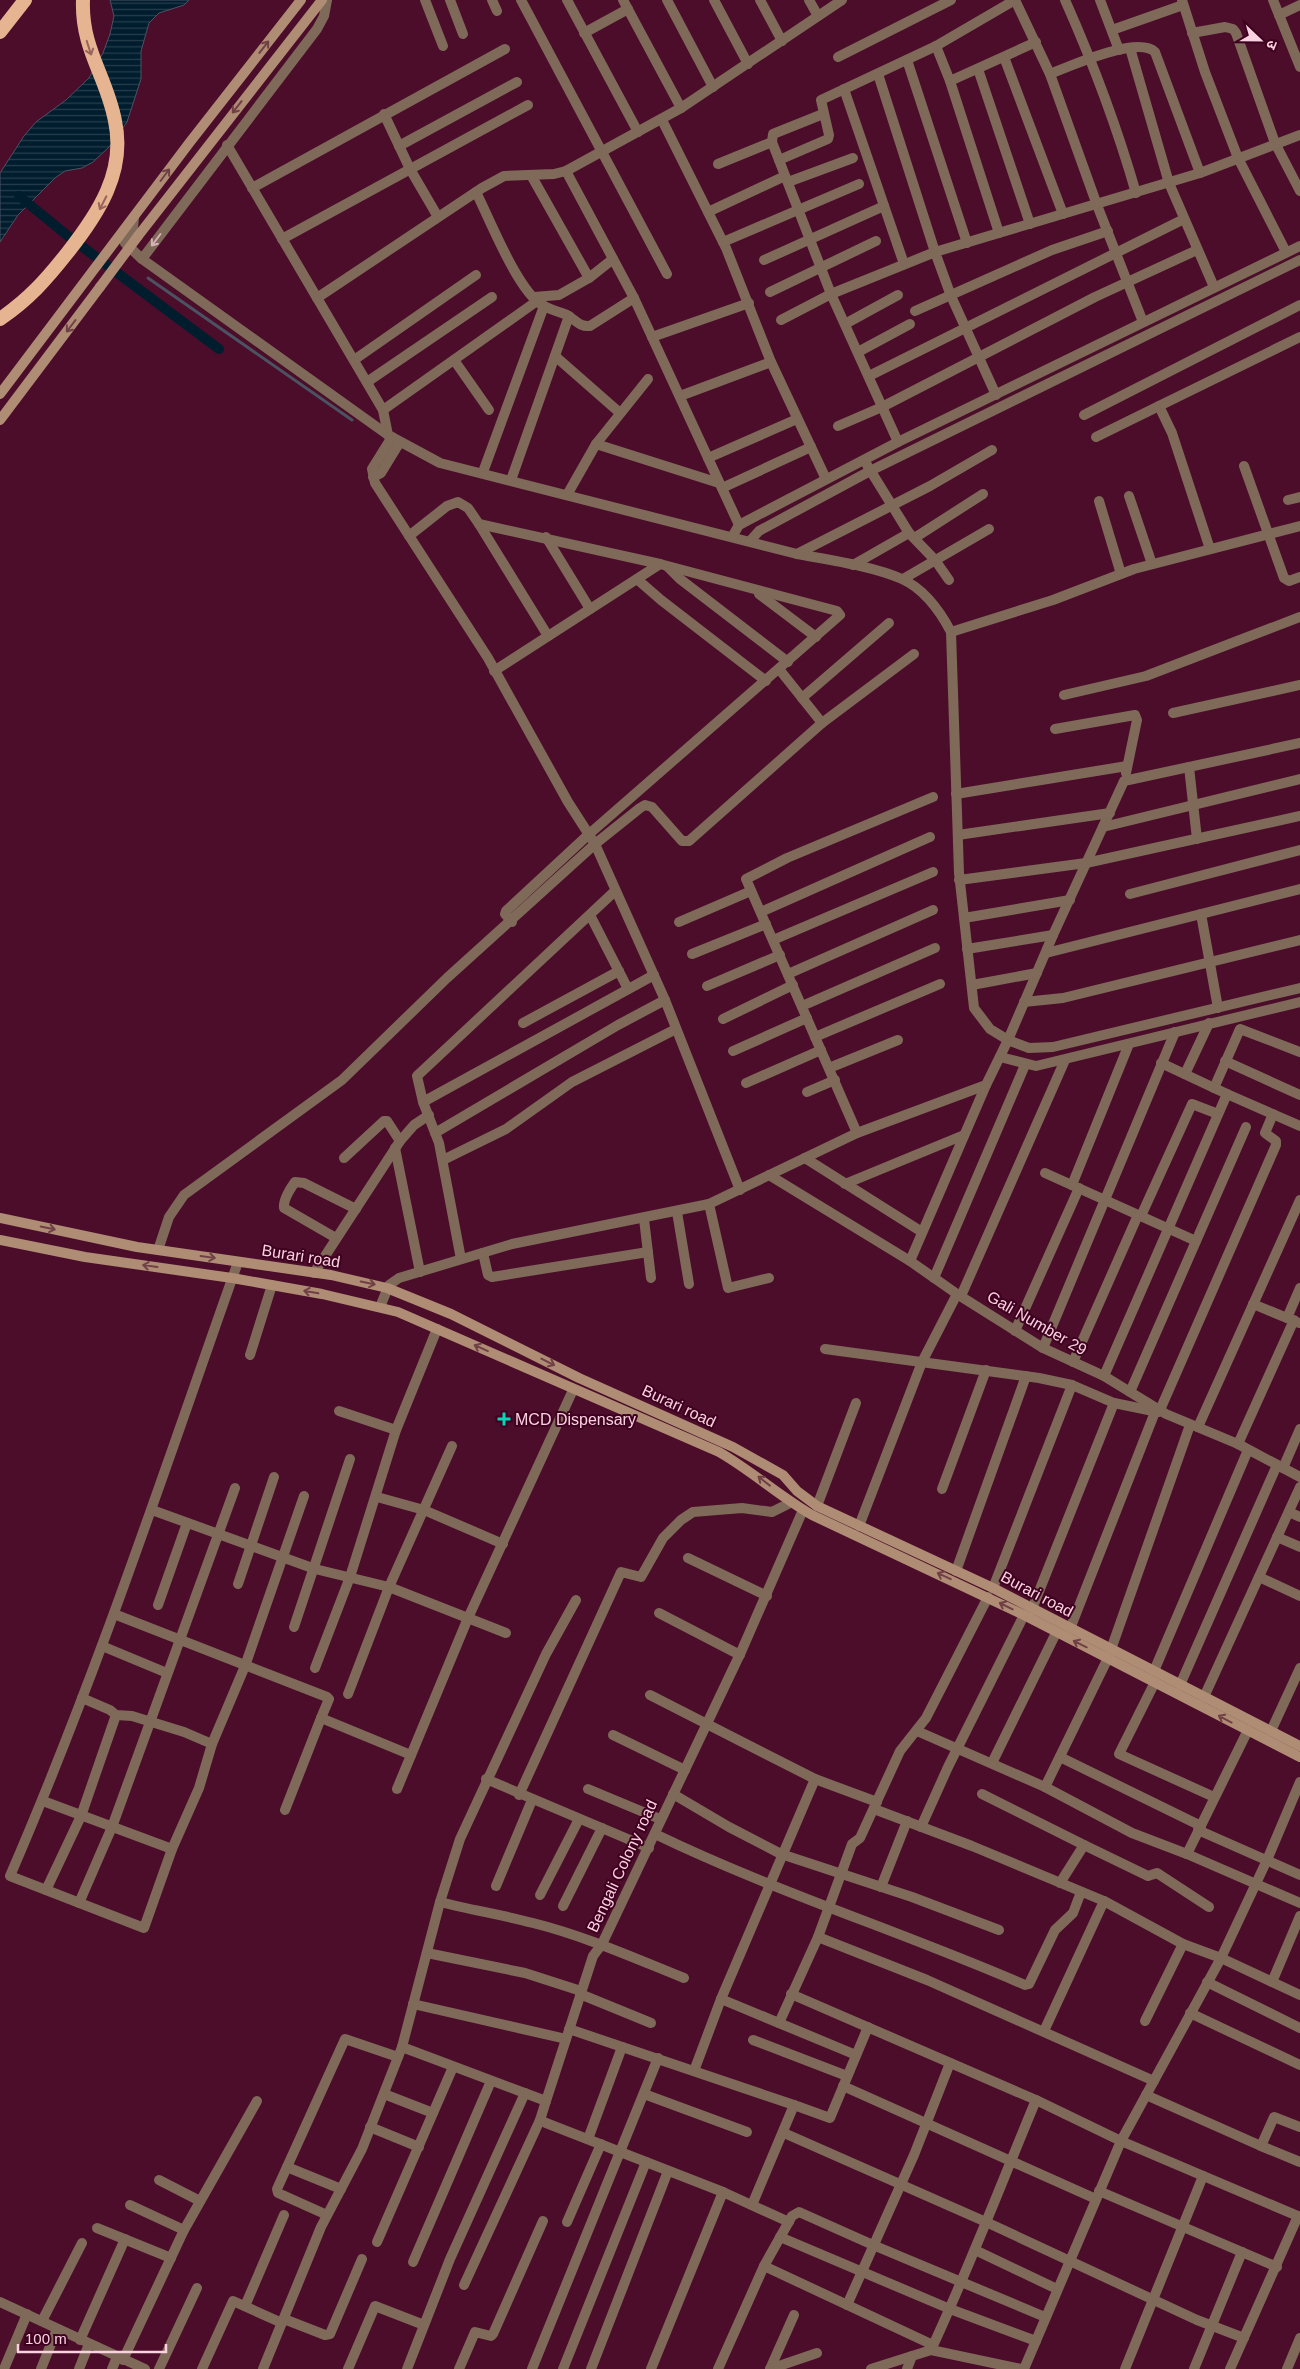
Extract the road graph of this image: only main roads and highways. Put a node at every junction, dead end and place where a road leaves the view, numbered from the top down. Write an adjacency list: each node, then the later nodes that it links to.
1 (24, 0): 5 (highway)
2 (83, 0): 6 (highway, one-way to 6)
3 (301, 0): 7 (main road, one-way to 3)
4 (322, 0): 8 (main road, one-way to 8, bridge)
5 (0, 32)
6 (0, 319)
7 (0, 394)
8 (0, 420)
9 (0, 1218): 11 (main road, Burari road, one-way to 11)
10 (0, 1240): 12 (main road, Burari road, one-way to 10)
11 (524, 1350): 12 (main road); 13 (main road, Burari road, one-way to 13)
12 (517, 1365): 13 (main road, Burari road, one-way to 12)
13 (990, 1592): 14 (main road, Burari road)
14 (1028, 1612): 15 (main road, Burari road); 15 (main road, Burari road, one-way to 14)
15 (1110, 1654): 16 (main road, Burari road)
16 (1154, 1677): 17 (main road, Burari road); 18 (main road, Burari road, one-way to 16)
17 (1300, 1746)
18 (1300, 1757)

